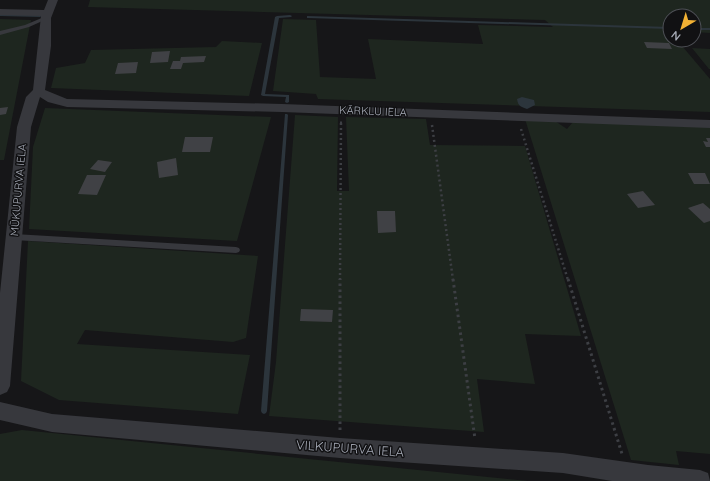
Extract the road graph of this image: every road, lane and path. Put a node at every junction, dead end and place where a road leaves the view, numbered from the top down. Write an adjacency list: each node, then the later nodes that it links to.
1 (49, 10): 2 (street); 3 (lane); 4 (street, MŪKUPURVA IELA)
2 (0, 12)
3 (0, 33)
4 (39, 92): 5 (street, KĀRKLU IELA); 9 (street, MŪKUPURVA IELA)
5 (341, 110): 6 (street, KĀRKLU IELA); 13 (path)
6 (430, 114): 7 (street, KĀRKLU IELA); 14 (path)
7 (517, 117): 8 (street, KĀRKLU IELA); 15 (path)
8 (710, 124)
9 (14, 237): 10 (lane); 11 (street, MŪKUPURVA IELA)
10 (236, 250)
11 (0, 386)
12 (0, 411): 13 (street, VILKUPURVA IELA)
13 (340, 448): 14 (street, VILKUPURVA IELA)
14 (478, 457): 15 (street, VILKUPURVA IELA)
15 (627, 472): 16 (street, VILKUPURVA IELA)
16 (700, 481)

